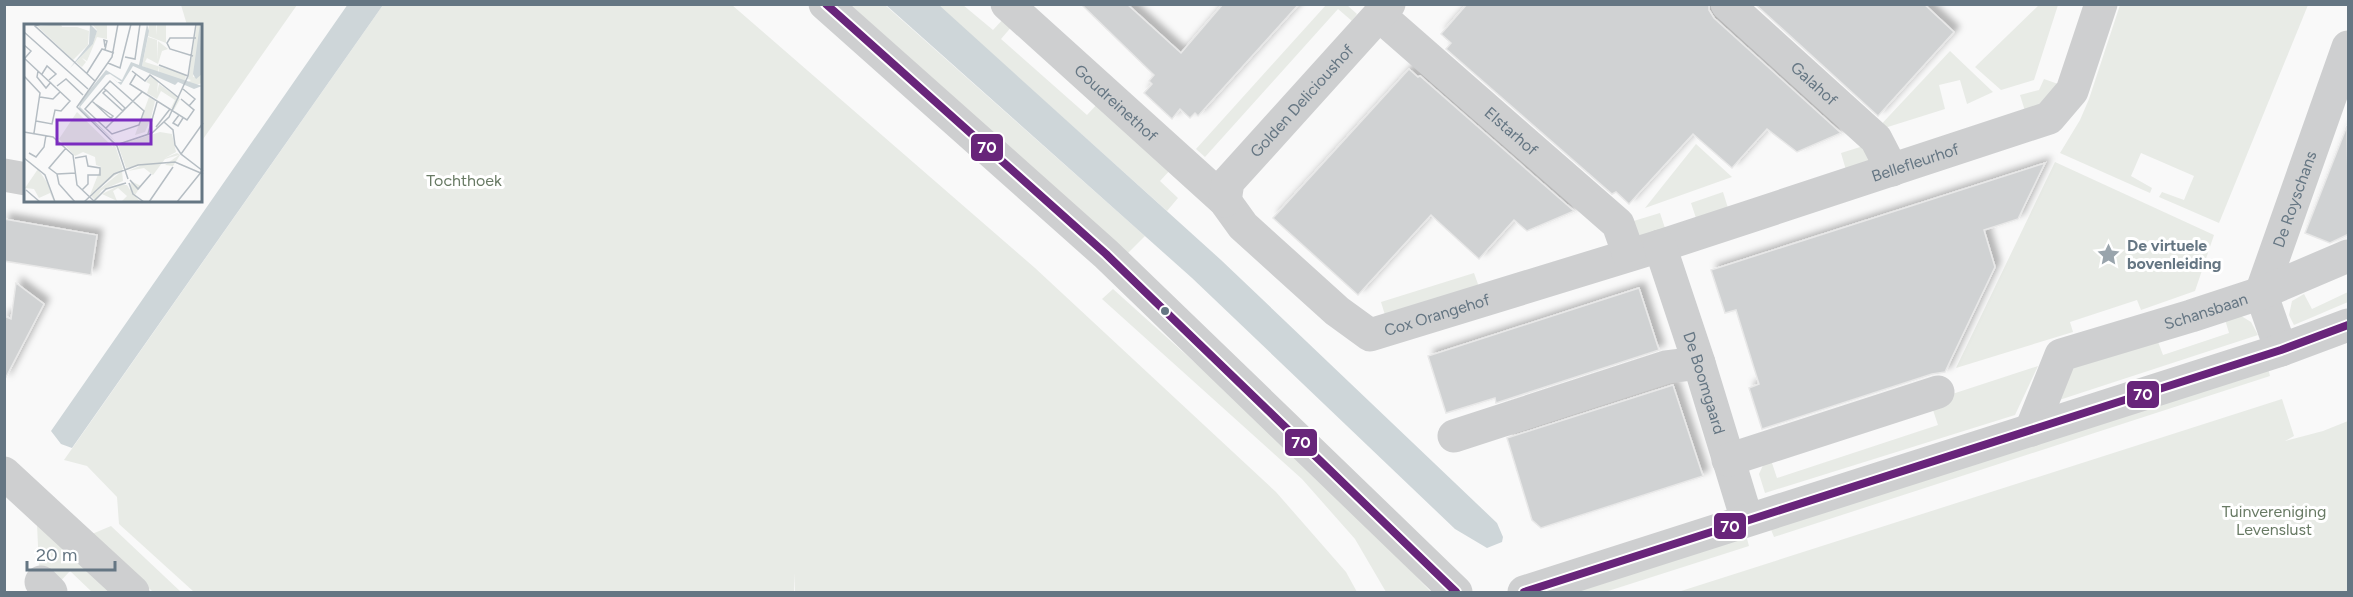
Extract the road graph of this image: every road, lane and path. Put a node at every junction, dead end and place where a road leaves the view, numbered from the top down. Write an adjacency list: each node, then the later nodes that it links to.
1 (825, 4): 24 (street)
2 (1007, 4): 10 (street, Goudreinethof)
3 (1727, 4): 7 (street, Galahof)
4 (2094, 7): 7 (street, Bellefleurhof)
5 (1384, 10): 10 (street, Golden Delicioushof); 11 (street, Elstarhof)
6 (2349, 47): 13 (street, De Royschans)
7 (1892, 170): 11 (street, Bellefleurhof)
8 (4, 175): 9 (street)
9 (24, 179)
10 (1225, 201): 11 (street, Cox Orangehof)
11 (1645, 251): 16 (street, De Boomgaard)
12 (2349, 256): 13 (street, Schansbaan)
13 (2261, 293): 15 (street); 18 (street, Schansbaan)
14 (2349, 324): 15 (street)
15 (2281, 350): 18 (street)
16 (1699, 363): 19 (street); 20 (street, De Boomgaard)
17 (1938, 392): 20 (street)
18 (2031, 430): 22 (street)
19 (1454, 436)
20 (1728, 460): 22 (street, De Boomgaard)
21 (4, 473): 23 (street)
22 (1747, 520): 25 (street)
23 (133, 592)
24 (1456, 592)
25 (1524, 592)

